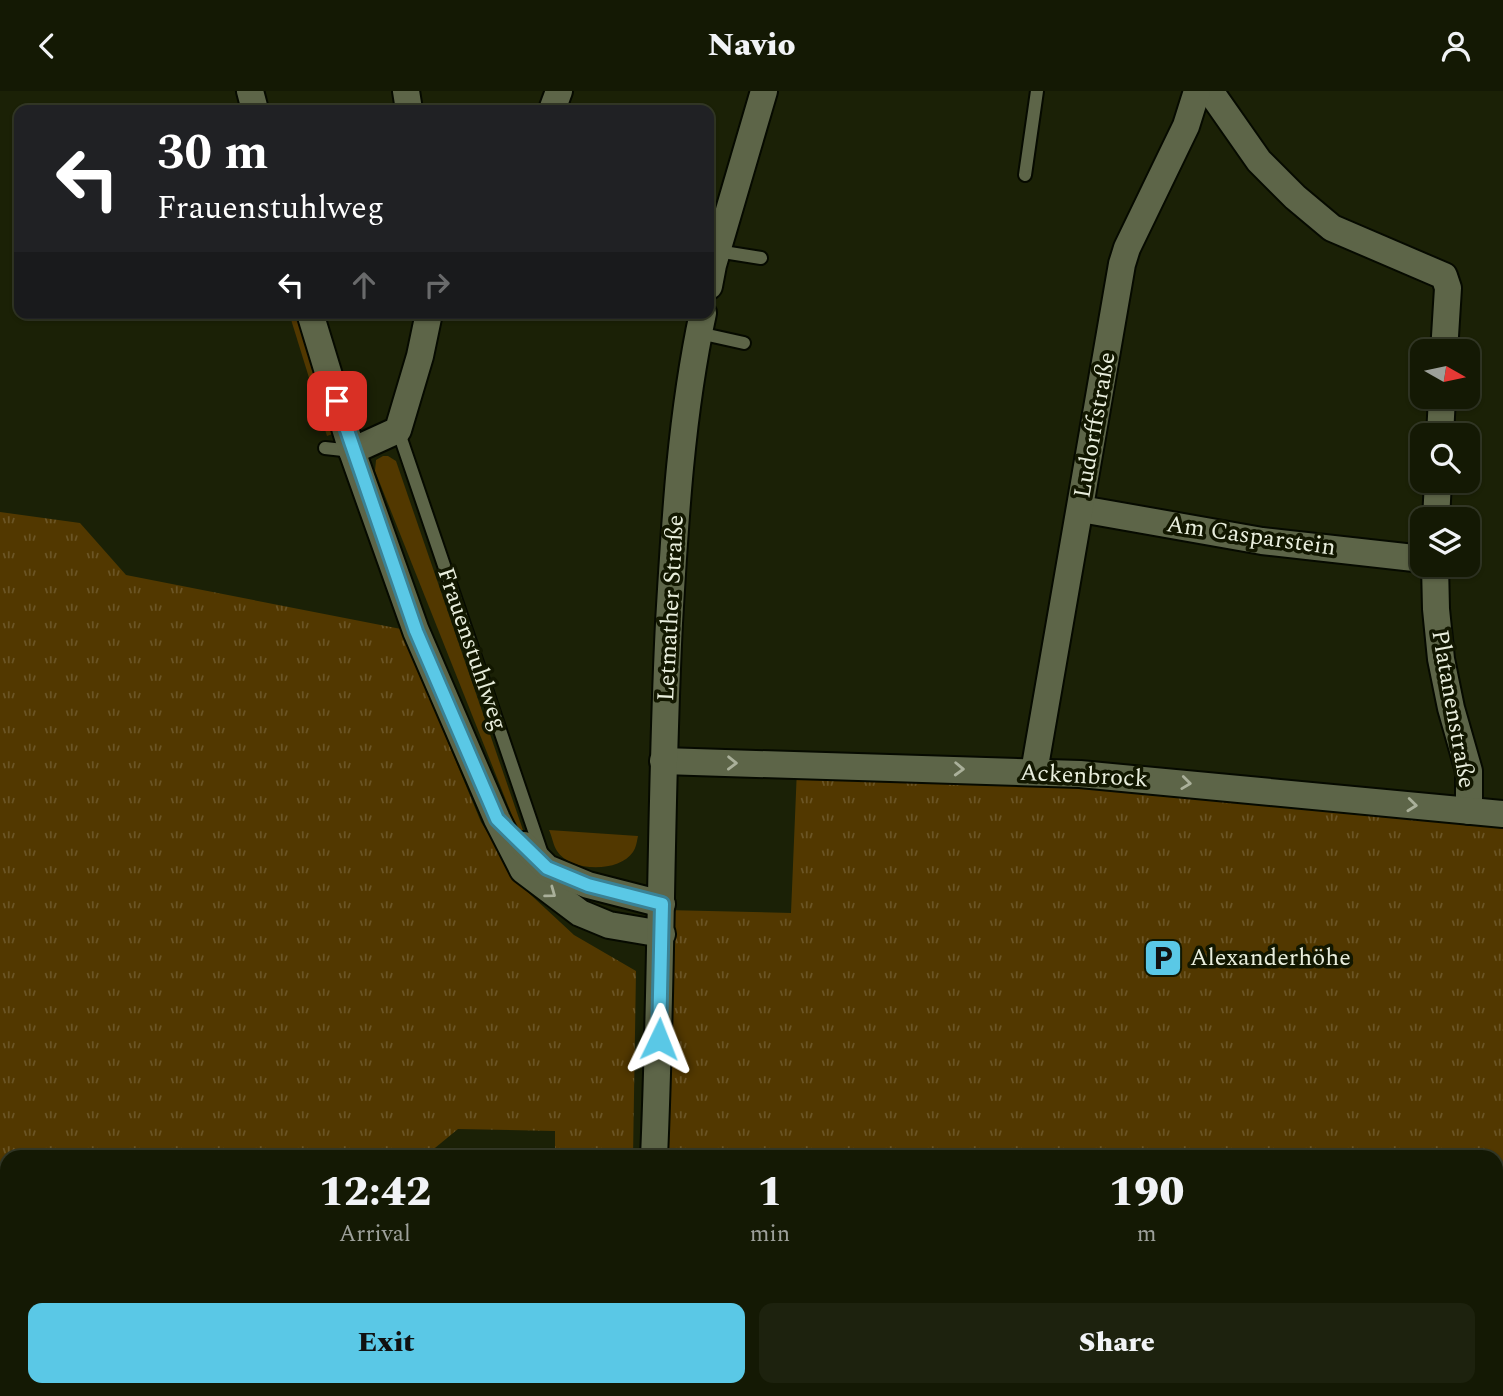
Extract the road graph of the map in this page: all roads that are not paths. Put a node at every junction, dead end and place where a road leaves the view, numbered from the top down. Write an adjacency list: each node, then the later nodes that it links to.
1 (764, 91): 6 (street)
2 (1037, 91): 5 (lane)
3 (1197, 91): 17 (street, Ludorffstraße)
4 (1210, 91): 12 (street)
5 (1025, 175)
6 (717, 251): 7 (lane); 8 (street)
7 (761, 258)
8 (714, 264)
9 (312, 319): 16 (street, Frauenstuhlweg)
10 (428, 319): 14 (street)
11 (701, 323): 13 (lane); 20 (street, Letmather Straße)
12 (1445, 339)
13 (744, 343)
14 (398, 430): 16 (street); 25 (lane, Frauenstuhlweg)
15 (325, 448): 16 (lane)
16 (352, 451): 24 (street, Frauenstuhlweg)
17 (1081, 509): 18 (street, Am Casparstein); 21 (street, Ludorffstraße)
18 (1410, 558)
19 (1435, 577): 22 (street, Platanenstraße)
20 (663, 761): 21 (street, Ackenbrock, one-way to 21); 26 (street, Letmather Straße)
21 (1034, 772): 22 (street, Ackenbrock, one-way to 22)
22 (1469, 811): 23 (street, Ackenbrock)
23 (1503, 814)
24 (497, 819): 25 (street, Frauenstuhlweg); 27 (street, Frauenstuhlweg, one-way to 27)
25 (547, 868): 26 (street, Frauenstuhlweg)
26 (662, 904): 27 (street, Letmather Straße)
27 (662, 934): 28 (street, Letmather Straße)
28 (654, 1150)

